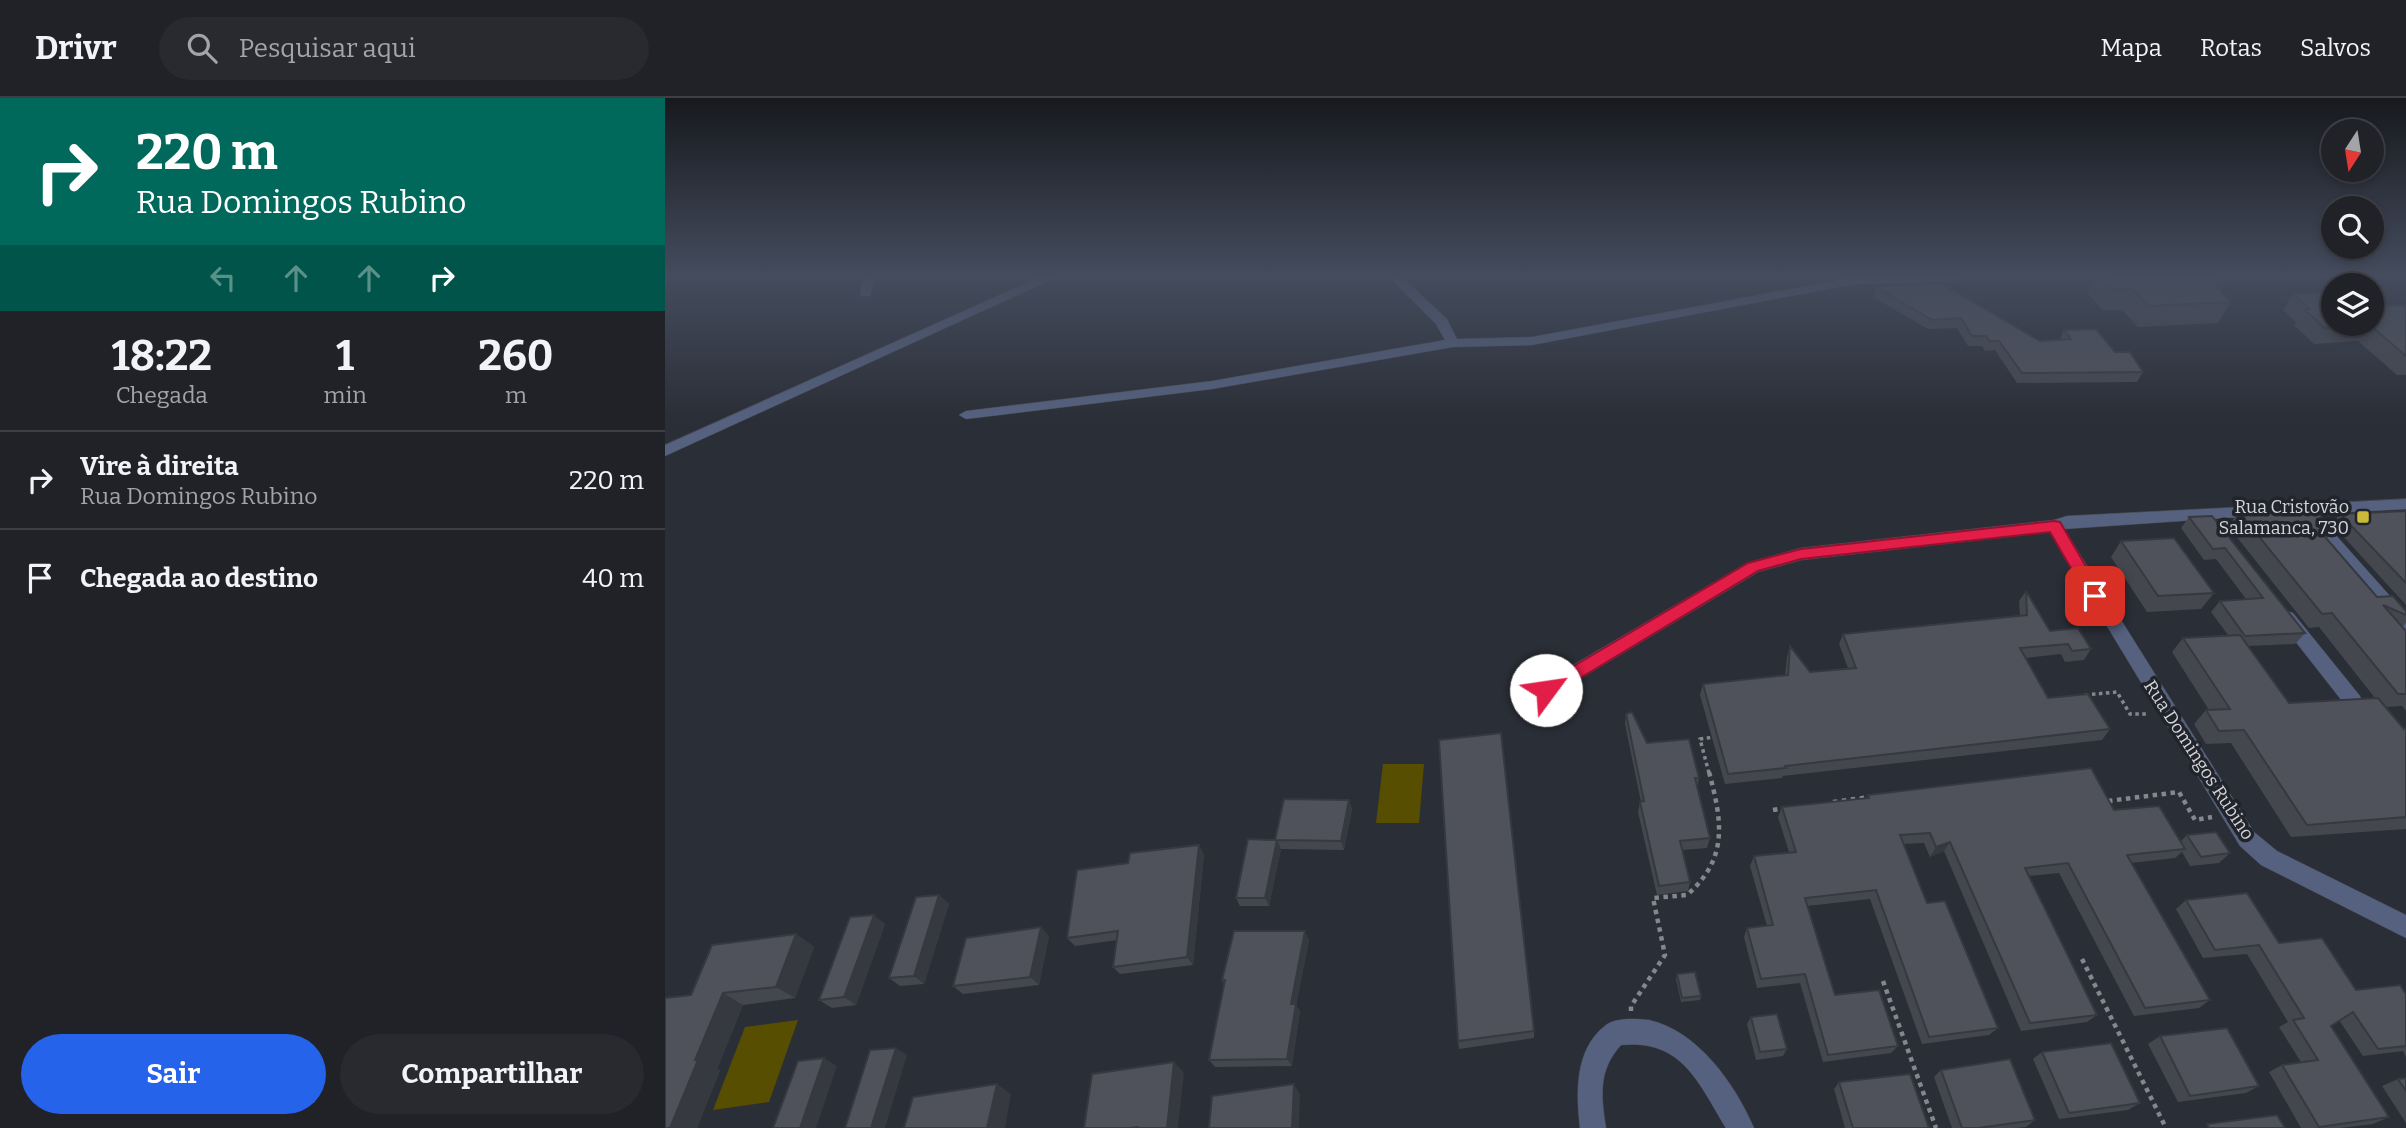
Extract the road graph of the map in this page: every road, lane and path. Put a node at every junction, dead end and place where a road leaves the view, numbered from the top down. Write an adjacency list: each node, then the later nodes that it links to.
1 (944, 325): 6 (street)
2 (1444, 325): 4 (street)
3 (1618, 325): 4 (street)
4 (1453, 343): 5 (street)
5 (966, 415)
6 (665, 451)
7 (2406, 504): 8 (street)
8 (2306, 510): 9 (street); 13 (street)
9 (2205, 513): 10 (street); 11 (street)
10 (2054, 526): 14 (street); 17 (street, Rua Domingos Rubino)
11 (2222, 534)
12 (2279, 607): 16 (street)
13 (2406, 625)
14 (1546, 690)
15 (2075, 696): 17 (path)
16 (2353, 701)
17 (2168, 714): 24 (street, Rua Domingos Rubino)
18 (1728, 736): 28 (path)
19 (1881, 796): 21 (path)
20 (2104, 802): 24 (path)
21 (1827, 803)
22 (1786, 808): 23 (path)
23 (1773, 810)
24 (2232, 814): 25 (street, Rua Domingos Rubino)
25 (2406, 927)
26 (2082, 959): 32 (path)
27 (1883, 981): 31 (path)
28 (1625, 1032): 29 (street); 30 (street)
29 (1593, 1128)
30 (1741, 1128)
31 (1936, 1128)
32 (2166, 1128)

